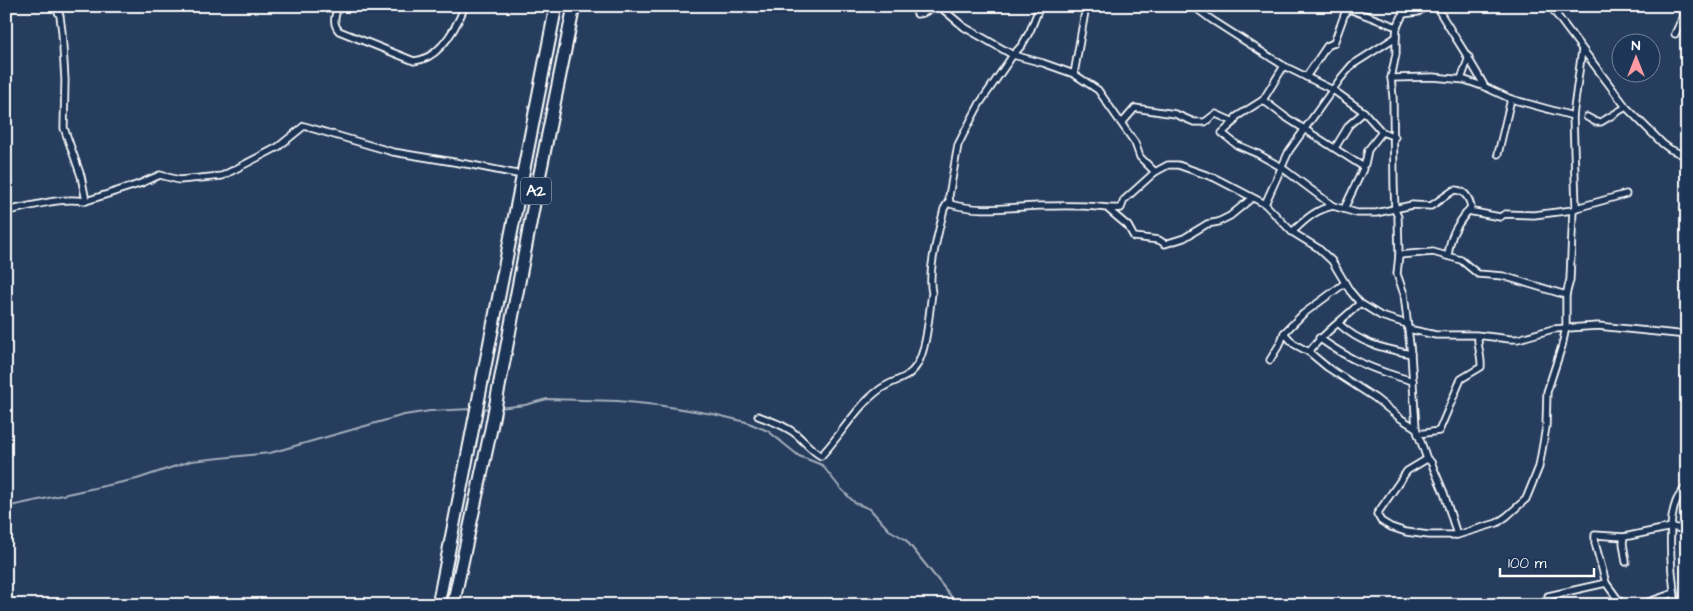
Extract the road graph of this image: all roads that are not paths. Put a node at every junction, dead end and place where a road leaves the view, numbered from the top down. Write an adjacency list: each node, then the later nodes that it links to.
1 (56, 6): 52 (street)
2 (338, 6): 3 (street)
3 (464, 6)
4 (556, 6): 49 (highway, A2)
5 (574, 6): 91 (highway, A2)
6 (906, 6): 7 (street)
7 (937, 6): 23 (street)
8 (1040, 6): 23 (street)
9 (1086, 6): 26 (street)
10 (1193, 6): 25 (street)
11 (1341, 6): 17 (street)
12 (1402, 6): 18 (street)
13 (1428, 6): 18 (street)
14 (1436, 6): 24 (street)
15 (1550, 6): 22 (street)
16 (1687, 8): 20 (street)
17 (1351, 10): 19 (street); 27 (street)
18 (1403, 14): 19 (street)
19 (1397, 27): 21 (street)
20 (1675, 34)
21 (1396, 37): 28 (street); 31 (street)
22 (1582, 50): 34 (street); 36 (street)
23 (1013, 55): 26 (street); 53 (street)
24 (1469, 57): 29 (street); 30 (street)
25 (1284, 66): 27 (street); 33 (street)
26 (1074, 74): 38 (street)
27 (1306, 77): 31 (street)
28 (1390, 78): 29 (street); 42 (street)
29 (1461, 79): 30 (street)
30 (1485, 86): 32 (street)
31 (1333, 90): 35 (street); 40 (street)
32 (1511, 99): 36 (street); 44 (street)
33 (1263, 100): 39 (street); 40 (street)
34 (1626, 107): 37 (street); 45 (street)
35 (1364, 112): 41 (street); 43 (street)
36 (1573, 116): 57 (street)
37 (1587, 117)
38 (1120, 121): 39 (street); 48 (street)
39 (1234, 122): 47 (street)
40 (1304, 129): 43 (street); 47 (street)
41 (1382, 132): 42 (street); 46 (street)
42 (1394, 136): 59 (street)
43 (1335, 148): 46 (street)
44 (1498, 154)
45 (1687, 156)
46 (1362, 166): 56 (street)
47 (1282, 167): 54 (street); 55 (street)
48 (1155, 172): 51 (street); 58 (street)
49 (522, 175): 52 (street); 90 (highway, A2)
50 (1626, 194): 57 (street)
51 (1252, 198): 54 (street); 58 (street)
52 (86, 201): 60 (street)
53 (948, 202): 58 (street); 79 (street)
54 (1265, 204): 62 (street)
55 (1333, 206): 56 (street); 62 (street)
56 (1344, 209): 59 (street)
57 (1574, 209): 61 (street); 66 (street)
58 (1109, 210)
59 (1395, 210): 61 (street); 63 (street)
60 (6, 211)
61 (1468, 211): 64 (street)
62 (1292, 232): 65 (street)
63 (1399, 255): 64 (street); 69 (street)
64 (1448, 256): 66 (street)
65 (1345, 283): 67 (street); 71 (street)
66 (1566, 295): 70 (street)
67 (1360, 303): 68 (street); 69 (street)
68 (1339, 324): 74 (street); 76 (street)
69 (1407, 326): 73 (street); 76 (street)
70 (1566, 327): 72 (street); 73 (street); 85 (street)
71 (1284, 333): 75 (street); 77 (street)
72 (1687, 335)
73 (1482, 336): 80 (street)
74 (1319, 338): 75 (street); 78 (street)
75 (1308, 352): 80 (street)
76 (1411, 354): 78 (street)
77 (1270, 360)
78 (1414, 381): 80 (street)
79 (758, 416)
80 (1417, 431): 81 (street)
81 (1427, 458): 85 (street); 85 (street)
82 (1687, 486): 83 (street)
83 (1672, 527): 84 (street); 86 (street); 89 (street)
84 (1687, 530)
85 (1458, 535)
86 (1624, 537): 87 (street); 88 (street)
87 (1626, 562)
88 (1606, 583): 92 (street); 93 (street)
89 (1674, 593): 94 (street); 95 (street)
90 (438, 605)
91 (453, 605)
92 (1548, 605)
93 (1622, 605)
94 (1640, 605)
95 (1676, 605)

